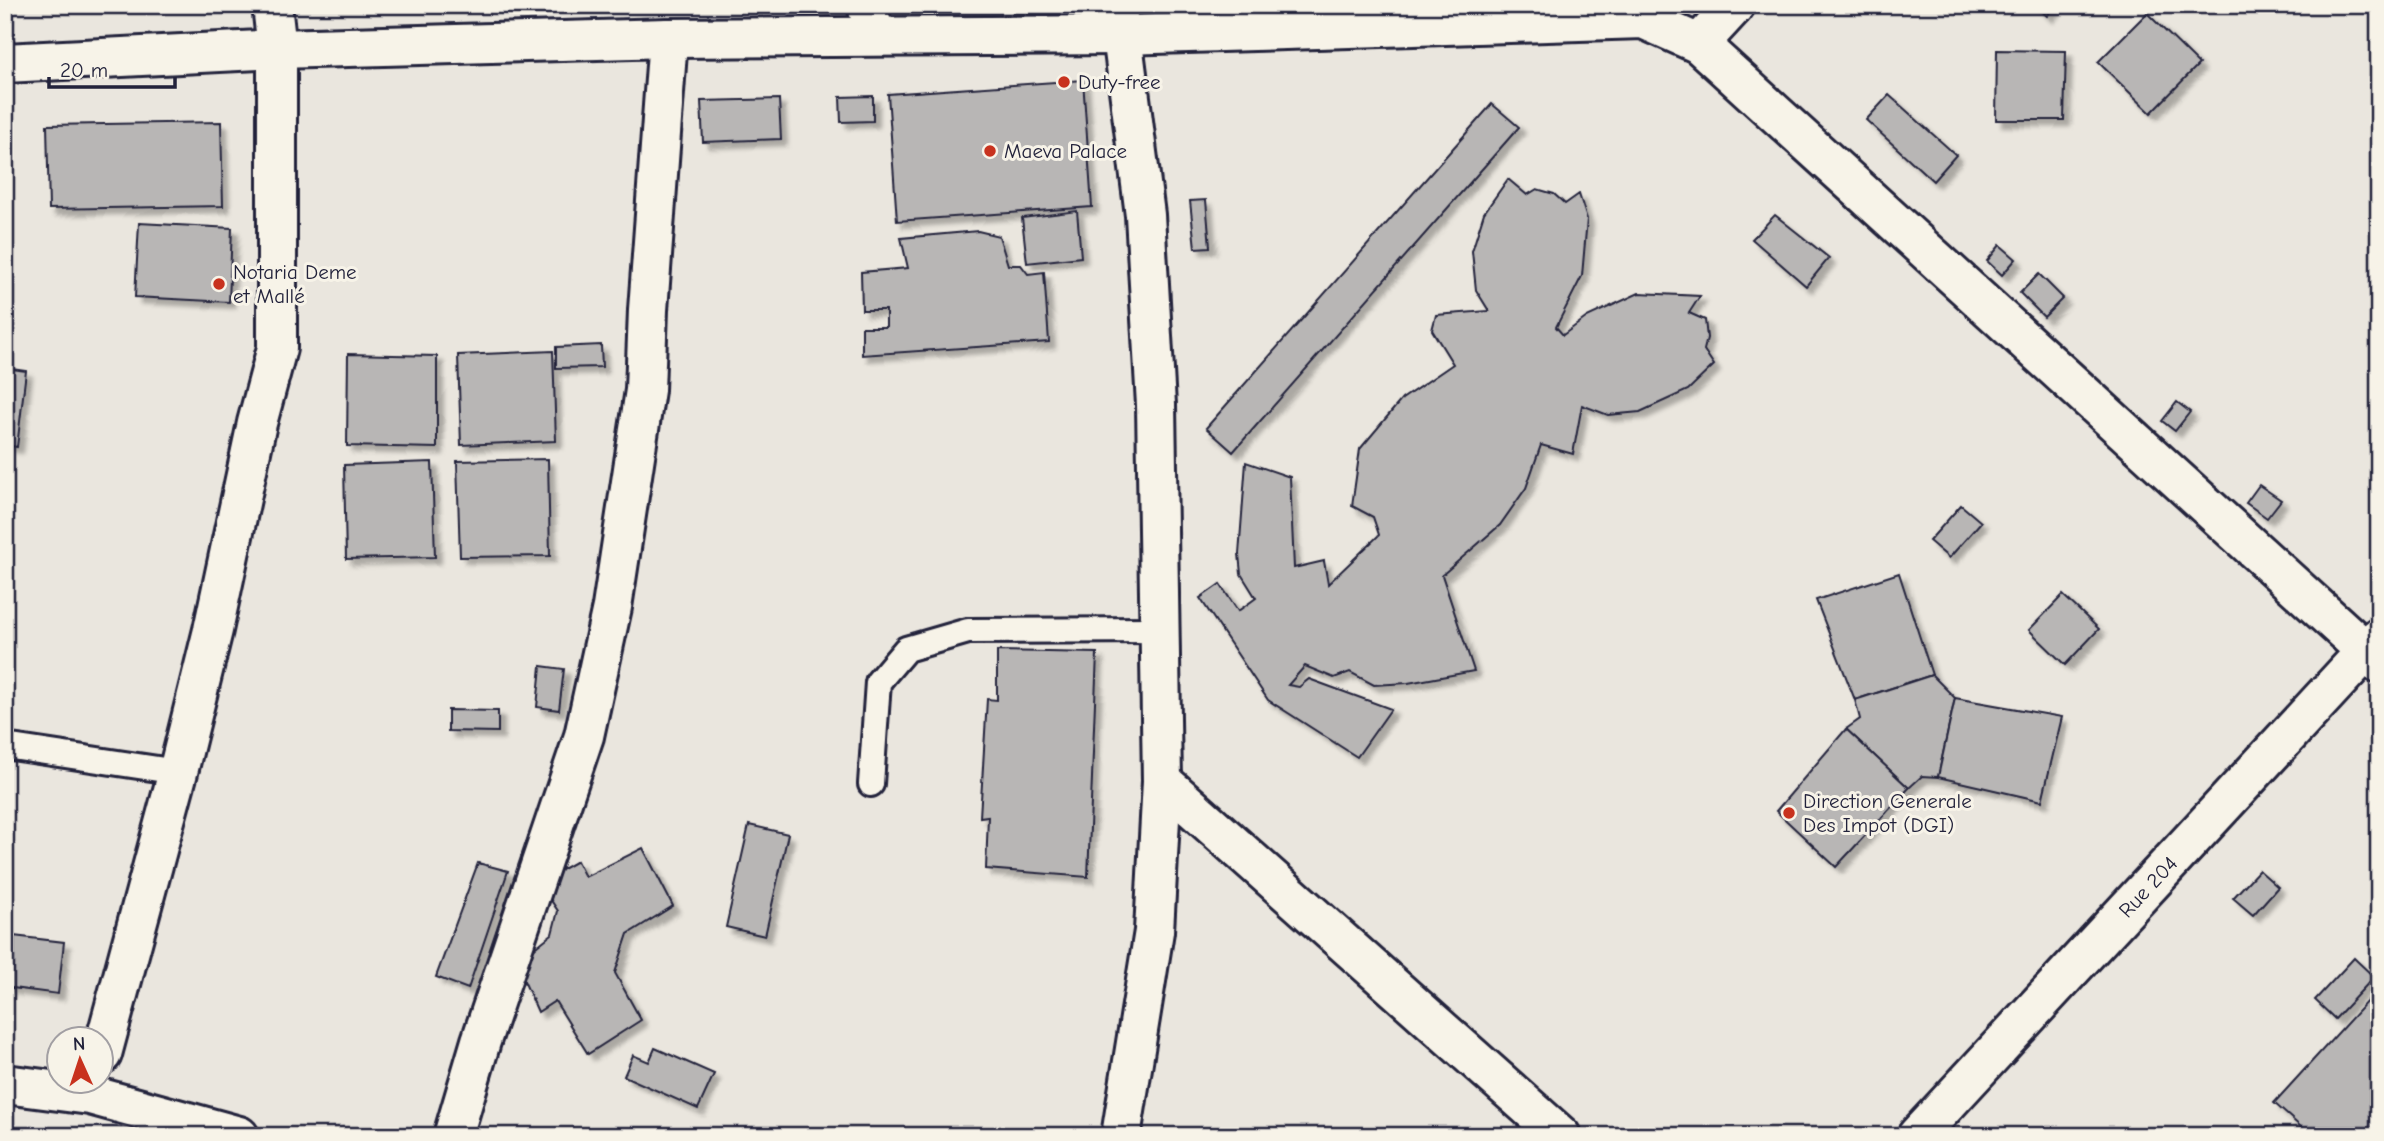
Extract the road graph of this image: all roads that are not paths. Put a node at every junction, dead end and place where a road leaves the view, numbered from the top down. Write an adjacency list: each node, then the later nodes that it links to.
1 (272, 5): 7 (street)
2 (1735, 5): 6 (street)
3 (1118, 20): 4 (street); 6 (street); 9 (street)
4 (871, 21): 5 (street)
5 (668, 38): 7 (street); 20 (street)
6 (1699, 44): 10 (street)
7 (277, 48): 8 (street); 12 (street)
8 (5, 63)
9 (1160, 631): 13 (street); 14 (lane)
10 (2375, 650): 23 (street, Rue 204)
11 (5, 746): 12 (lane)
12 (178, 772): 15 (street)
13 (1162, 781): 21 (street); 22 (street)
14 (871, 784)
15 (110, 1026)
16 (5, 1084): 17 (street)
17 (46, 1086)
18 (116, 1096): 19 (street)
19 (239, 1136)
20 (453, 1136)
21 (1121, 1136)
22 (1560, 1136)
23 (1917, 1136)

